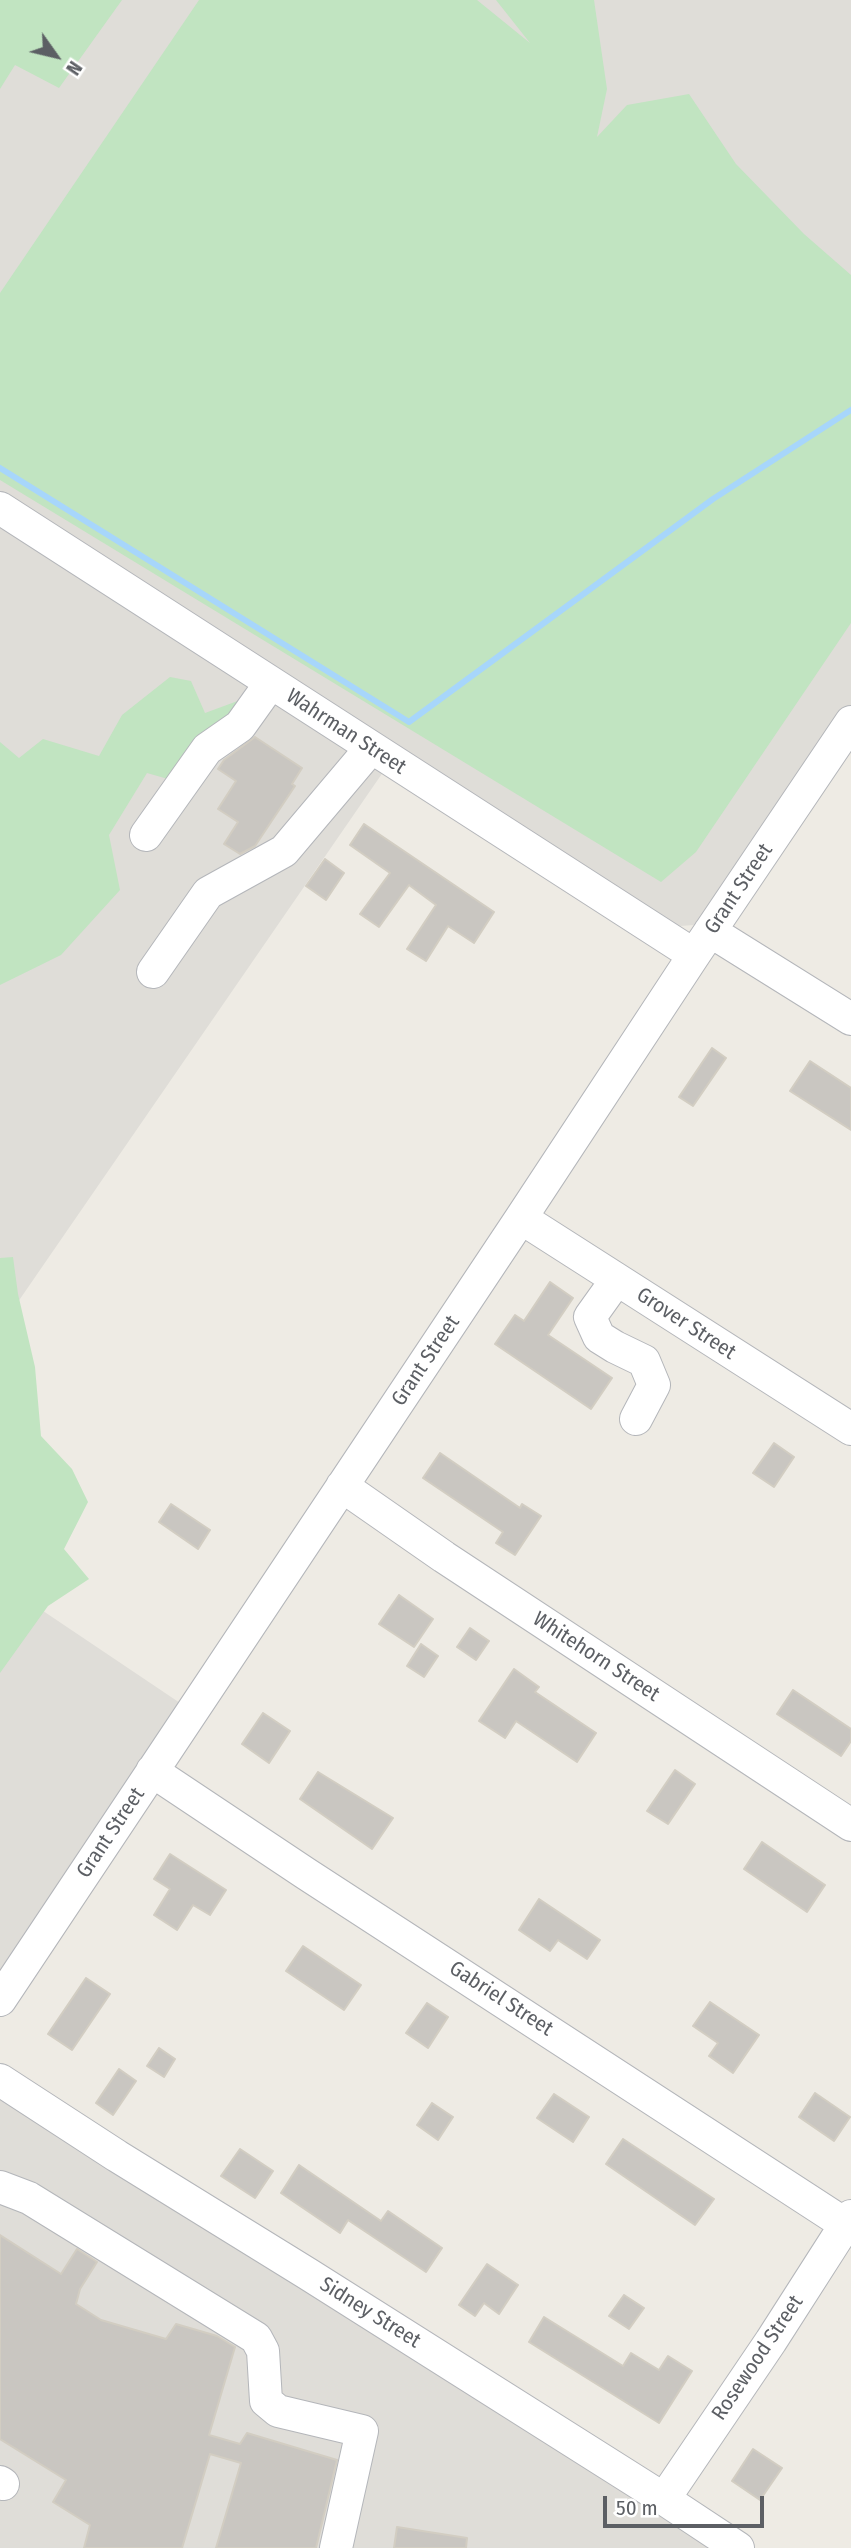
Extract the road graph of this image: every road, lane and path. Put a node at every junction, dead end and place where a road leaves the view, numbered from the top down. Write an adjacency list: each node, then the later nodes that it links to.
1 (0, 508): 2 (street, Wahrman Street)
2 (270, 684): 4 (street, Wahrman Street); 5 (street)
3 (851, 722): 6 (street, Grant Street)
4 (371, 748): 6 (street, Wahrman Street); 7 (street)
5 (146, 835)
6 (702, 943): 8 (street, Wahrman Street); 9 (street, Grant Street)
7 (153, 972)
8 (851, 1019)
9 (521, 1218): 10 (street, Grover Street); 13 (street, Grant Street)
10 (615, 1278): 11 (street); 12 (street, Grover Street)
11 (636, 1419)
12 (851, 1429)
13 (342, 1486): 14 (street, Grant Street); 15 (street, Whitehorn Street)
14 (152, 1771): 16 (street, Grant Street); 19 (street, Gabriel Street)
15 (851, 1825)
16 (0, 2000)
17 (0, 2080): 20 (street, Sidney Street)
18 (0, 2187): 21 (street)
19 (849, 2223): 20 (street, Rosewood Street)
20 (664, 2499): 22 (street, Sidney Street)
21 (336, 2548)
22 (738, 2548)

